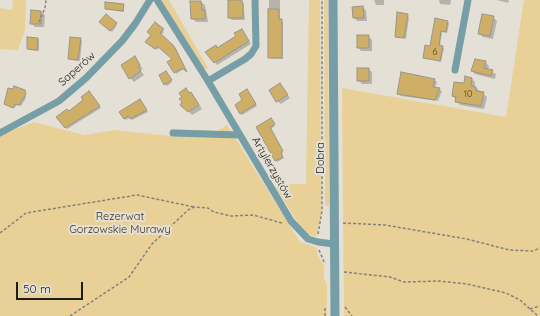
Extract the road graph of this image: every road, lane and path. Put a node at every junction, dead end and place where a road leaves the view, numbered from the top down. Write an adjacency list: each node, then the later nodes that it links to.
1 (46, 0): 8 (path)
2 (150, 0): 11 (street, Saperów)
3 (157, 0): 10 (street, Artylerzystów)
4 (255, 0): 10 (street)
5 (322, 0): 18 (path)
6 (333, 0): 16 (street, Dobra)
7 (468, 0): 9 (street)
8 (39, 22)
9 (455, 70)
10 (208, 81): 13 (street, Artylerzystów)
11 (0, 133)
12 (173, 133): 13 (street)
13 (240, 135): 18 (street, Artylerzystów)
14 (194, 207): 15 (path); 17 (path); 26 (path)
15 (284, 223)
16 (333, 223): 19 (street, Dobra); 20 (path)
17 (0, 233)
18 (318, 242): 19 (street, Artylerzystów); 21 (path)
19 (334, 244): 22 (street, Dobra)
20 (540, 248)
21 (324, 262)
22 (334, 272): 25 (path); 27 (street, Dobra)
23 (540, 306): 25 (path)
24 (344, 307): 28 (path)
25 (530, 309): 29 (path)
26 (70, 316)
27 (335, 316)
28 (352, 316)
29 (538, 316)

